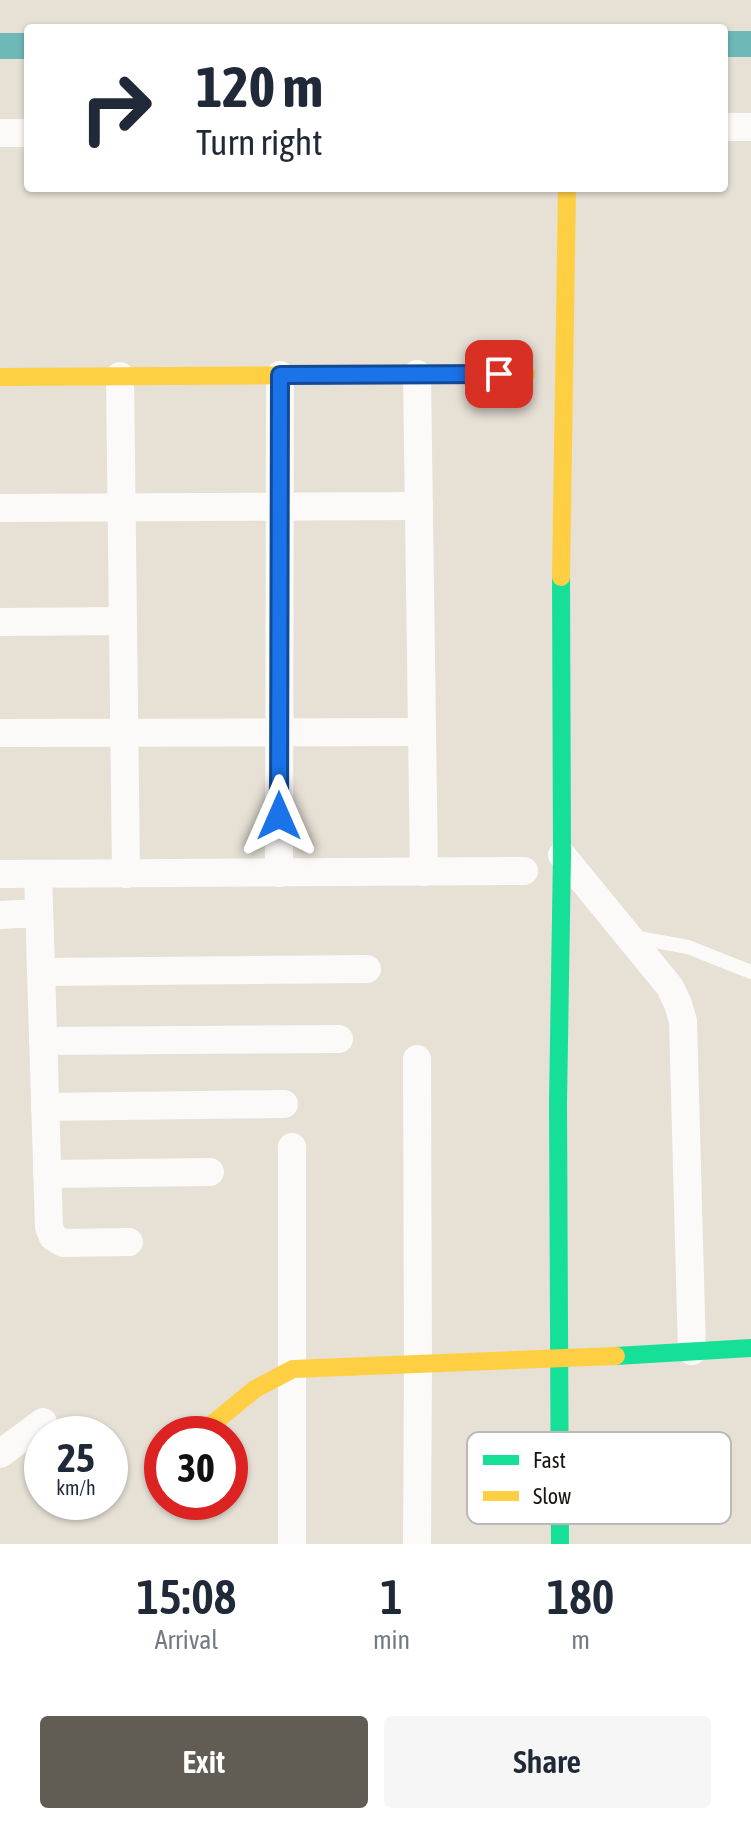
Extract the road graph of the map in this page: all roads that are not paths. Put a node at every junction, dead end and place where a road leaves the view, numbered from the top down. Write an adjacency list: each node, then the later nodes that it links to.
1 (728, 127): 2 (street)
2 (751, 127)
3 (0, 133): 4 (street)
4 (24, 133)
5 (567, 192): 21 (street)
6 (417, 374): 7 (street); 8 (street); 12 (street)
7 (526, 374)
8 (280, 375): 9 (street); 11 (street)
9 (120, 376): 10 (street); 14 (street)
10 (0, 377)
11 (279, 506): 12 (street); 14 (street); 18 (street)
12 (419, 506): 19 (street)
13 (0, 508): 14 (street)
14 (122, 508): 15 (street)
15 (123, 621): 16 (street); 17 (street)
16 (0, 622)
17 (125, 731): 18 (street); 20 (street); 27 (street)
18 (279, 732): 19 (street); 24 (street)
19 (422, 732): 23 (street)
20 (0, 733)
21 (562, 855): 30 (street); 45 (street)
22 (524, 871): 23 (street)
23 (424, 872): 24 (street)
24 (279, 873): 27 (street)
25 (0, 874): 26 (street)
26 (38, 874): 27 (street); 28 (street)
27 (126, 874)
28 (39, 913): 29 (street); 32 (street)
29 (0, 915)
30 (628, 937): 33 (lane); 44 (street)
31 (367, 969): 32 (street)
32 (41, 972): 35 (street)
33 (748, 972)
34 (339, 1039): 35 (street)
35 (43, 1041): 38 (street)
36 (417, 1059): 46 (street)
37 (284, 1104): 38 (street)
38 (45, 1107): 41 (street)
39 (292, 1147): 47 (street)
40 (210, 1172): 41 (street)
41 (47, 1174): 42 (street)
42 (129, 1242)
43 (745, 1348): 44 (street)
44 (704, 1351): 45 (street)
45 (559, 1359): 46 (street); 49 (street)
46 (418, 1364): 47 (street); 54 (street)
47 (293, 1369): 48 (street); 53 (street)
48 (222, 1416)
49 (559, 1432)
50 (24, 1436): 51 (street)
51 (0, 1454)
52 (560, 1524): 55 (street)
53 (292, 1544)
54 (417, 1544)
55 (560, 1544)

